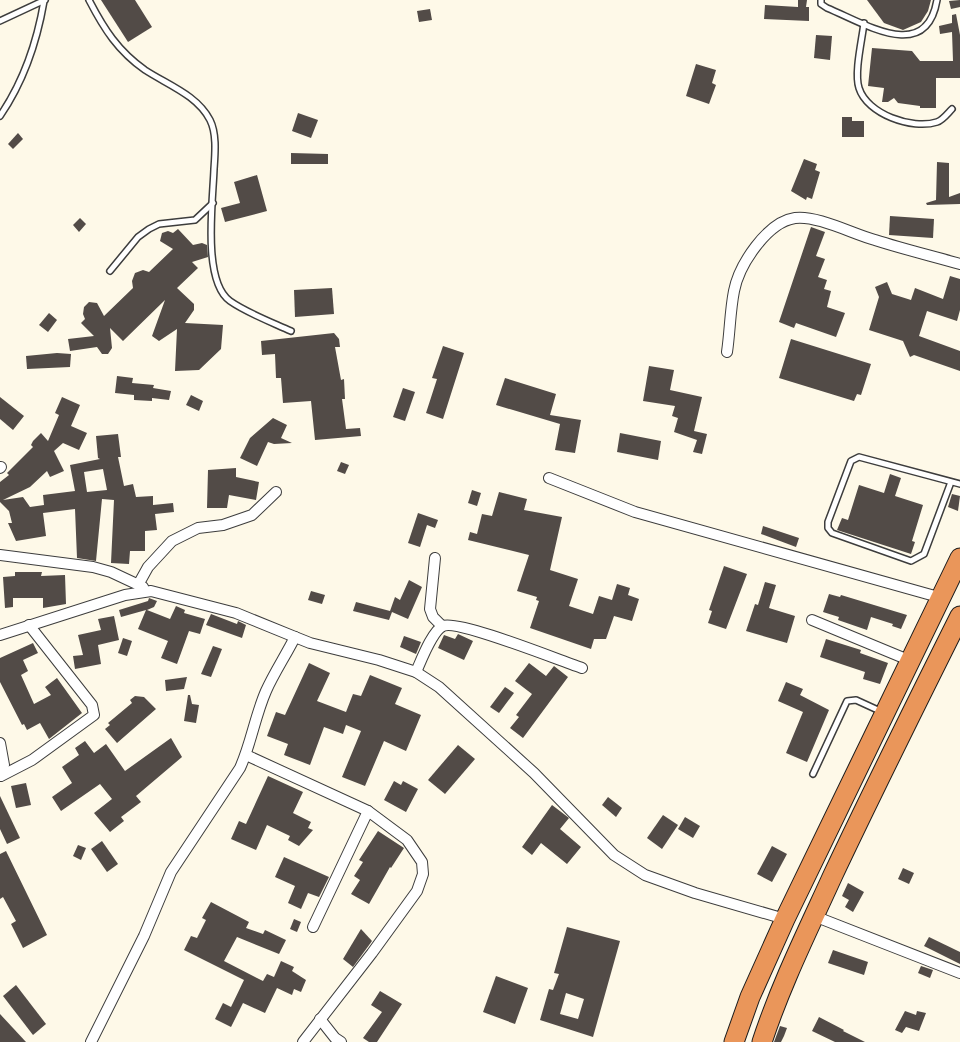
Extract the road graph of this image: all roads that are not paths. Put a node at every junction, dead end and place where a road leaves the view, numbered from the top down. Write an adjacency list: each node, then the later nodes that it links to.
1 (45, 0): 5 (lane); 8 (lane)
2 (89, 0): 9 (lane)
3 (821, 0): 6 (lane)
4 (937, 0): 6 (lane)
5 (0, 21)
6 (864, 23): 7 (lane)
7 (952, 109)
8 (0, 116)
9 (213, 203): 11 (lane); 12 (lane)
10 (960, 264): 13 (street)
11 (110, 271)
12 (291, 331)
13 (727, 352)
14 (549, 478): 23 (street)
15 (951, 482): 15 (lane); 16 (lane)
16 (960, 484)
17 (276, 492): 21 (street)
18 (0, 555): 21 (street)
19 (436, 558): 27 (street)
20 (960, 558): 23 (highway)
21 (138, 585): 22 (street)
22 (151, 591): 26 (street); 29 (street)
23 (942, 598): 30 (highway)
24 (960, 616): 39 (highway)
25 (812, 620): 30 (street)
26 (29, 625): 28 (street); 37 (street)
27 (442, 626): 31 (street); 32 (street)
28 (0, 635)
29 (295, 637): 32 (street); 35 (street)
30 (911, 661): 33 (highway)
31 (582, 668)
32 (416, 672): 40 (street)
33 (885, 714): 36 (lane); 40 (highway)
34 (0, 743): 37 (street)
35 (246, 755): 38 (street); 44 (street)
36 (814, 774)
37 (0, 776)
38 (368, 811): 41 (street); 43 (street)
39 (814, 916): 42 (street); 48 (highway)
40 (785, 919): 47 (highway)
41 (313, 927)
42 (960, 973)
43 (320, 1019): 45 (street); 46 (street)
44 (91, 1042)
45 (303, 1042)
46 (341, 1042)
47 (734, 1042)
48 (762, 1042)

